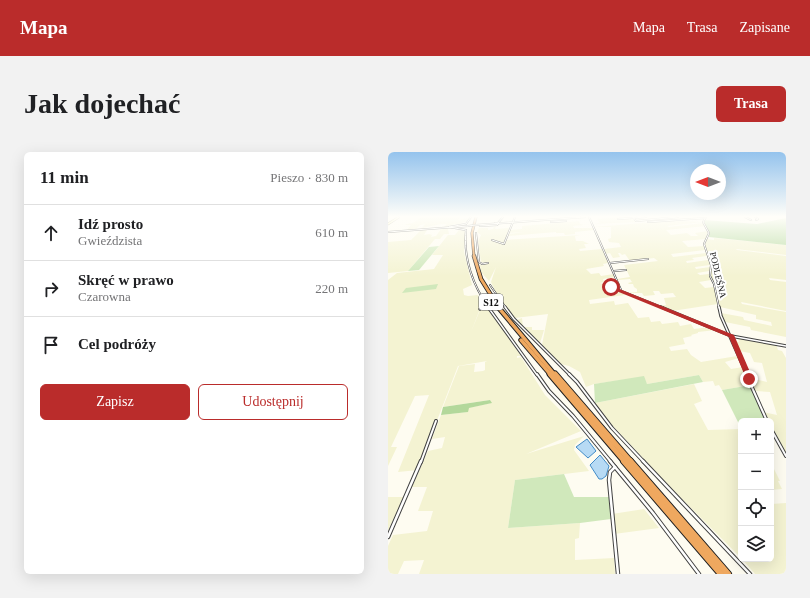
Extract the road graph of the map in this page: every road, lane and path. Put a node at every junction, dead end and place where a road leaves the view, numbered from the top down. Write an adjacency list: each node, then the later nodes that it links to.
1 (465, 237): 16 (street)
2 (470, 237): 20 (highway, S12)
3 (476, 237): 10 (street)
4 (507, 237): 7 (street)
5 (598, 237): 9 (street)
6 (707, 237): 18 (street, PODLEŚNA)
7 (492, 240)
8 (648, 259): 9 (street)
9 (609, 263): 12 (street)
10 (488, 264)
11 (626, 270): 12 (street)
12 (613, 272): 15 (street)
13 (490, 284): 31 (street)
14 (604, 284): 15 (street)
15 (622, 291): 18 (street)
16 (486, 304): 17 (street); 25 (street)
17 (480, 309)
18 (732, 336): 19 (street); 21 (street, PODLEŚNA)
19 (786, 346)
20 (573, 398): 29 (highway, S12); 30 (highway, S12)
21 (766, 418)
22 (436, 421): 26 (street)
23 (774, 434): 24 (street)
24 (786, 456)
25 (614, 467): 27 (street); 28 (street)
26 (388, 537)
27 (618, 574)
28 (699, 574)
29 (721, 574)
30 (728, 574)
31 (750, 574)

